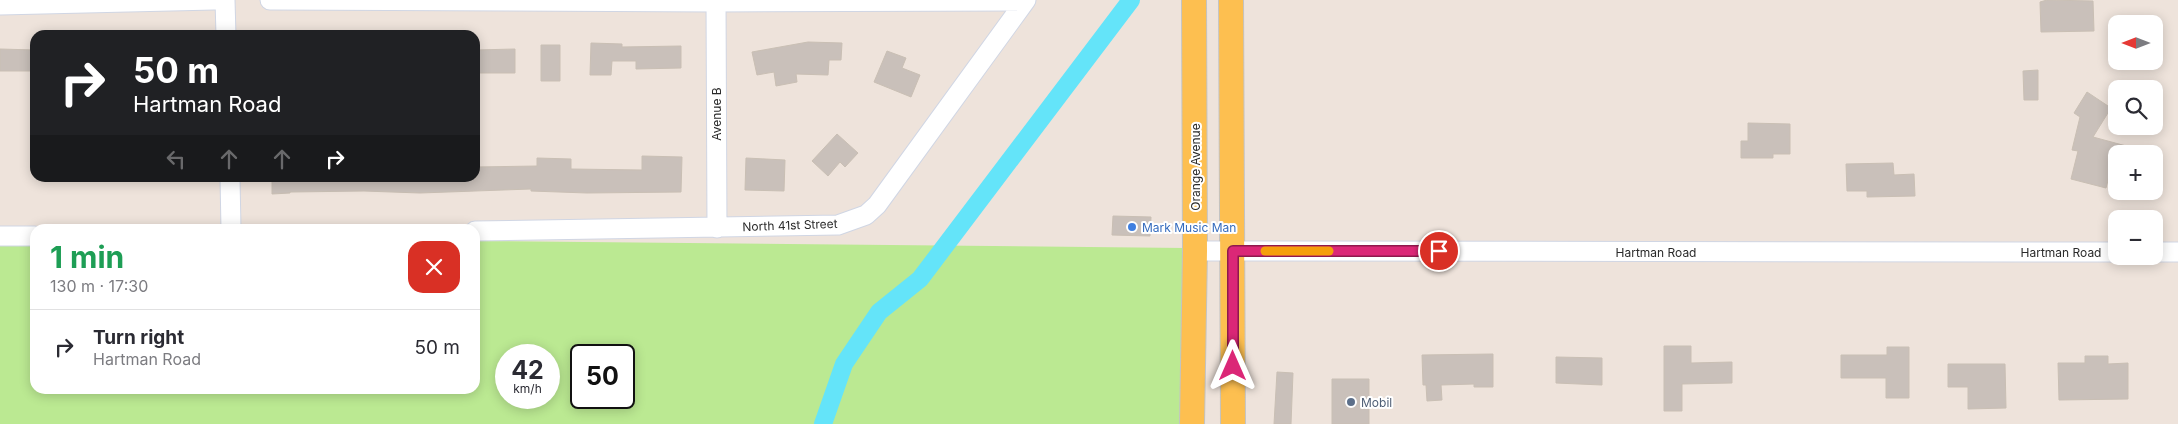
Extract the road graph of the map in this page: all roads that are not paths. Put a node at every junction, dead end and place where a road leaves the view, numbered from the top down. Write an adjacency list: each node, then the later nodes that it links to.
1 (214, 0): 8 (street)
2 (225, 0): 9 (street)
3 (270, 0): 7 (street)
4 (1025, 0): 7 (street); 12 (street, North 41st Street)
5 (1194, 0): 16 (main road, Orange Avenue)
6 (1231, 0): 17 (main road)
7 (716, 1): 12 (street, Avenue B)
8 (0, 4)
9 (226, 30)
10 (230, 182): 11 (street)
11 (231, 224)
12 (717, 228): 13 (street, North 41st Street)
13 (480, 230)
14 (0, 236): 15 (street)
15 (30, 236)
16 (1195, 251): 17 (street, Hartman Road); 21 (main road, Orange Avenue)
17 (1233, 251): 18 (street, Hartman Road); 22 (main road)
18 (2108, 252)
19 (2163, 252): 20 (street)
20 (2178, 252)
21 (1192, 424)
22 (1233, 424)

